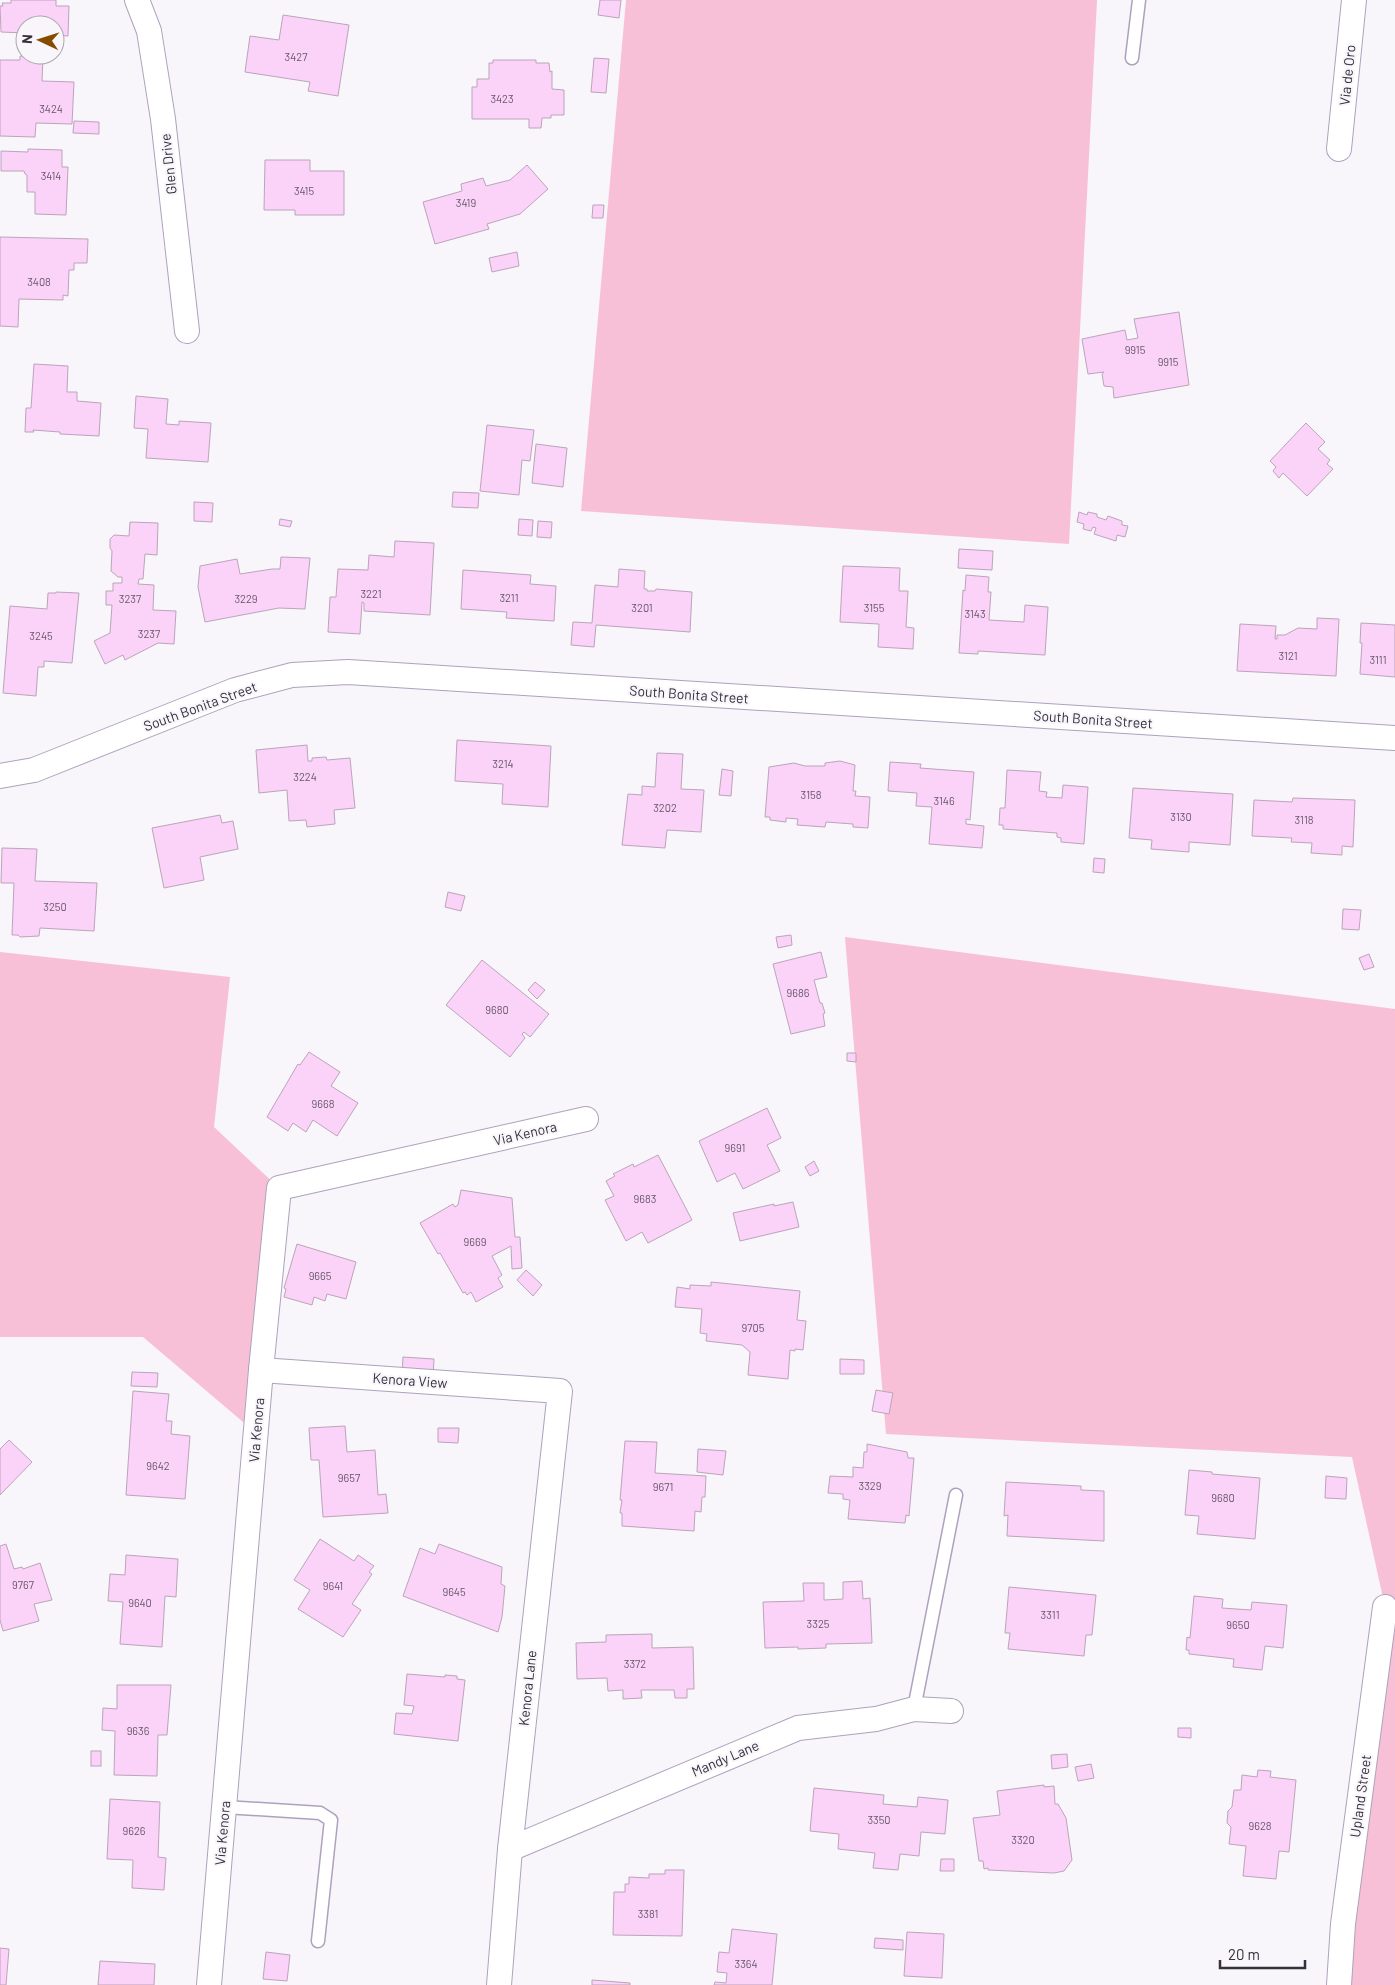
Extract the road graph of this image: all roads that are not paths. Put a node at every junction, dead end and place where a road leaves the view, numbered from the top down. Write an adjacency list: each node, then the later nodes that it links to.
1 (137, 0): 6 (street, Glen Drive)
2 (1139, 0): 4 (lane)
3 (1354, 0): 5 (street, Via de Oro)
4 (1132, 58)
5 (1339, 149)
6 (187, 331)
7 (1395, 738): 8 (street, South Bonita Street)
8 (0, 776)
9 (586, 1120): 10 (street, Via Kenora)
10 (261, 1370): 11 (street, Kenora View); 16 (street, Via Kenora)
11 (560, 1391): 17 (street, Kenora Lane)
12 (956, 1494): 14 (lane)
13 (1385, 1607): 21 (street, Upland Street)
14 (914, 1709): 15 (street, Mandy Lane); 17 (street, Mandy Lane)
15 (950, 1711)
16 (224, 1807): 18 (lane); 19 (street, Via Kenora)
17 (510, 1849): 20 (street, Kenora Lane)
18 (318, 1940)
19 (209, 1985)
20 (499, 1985)
21 (1339, 1985)

